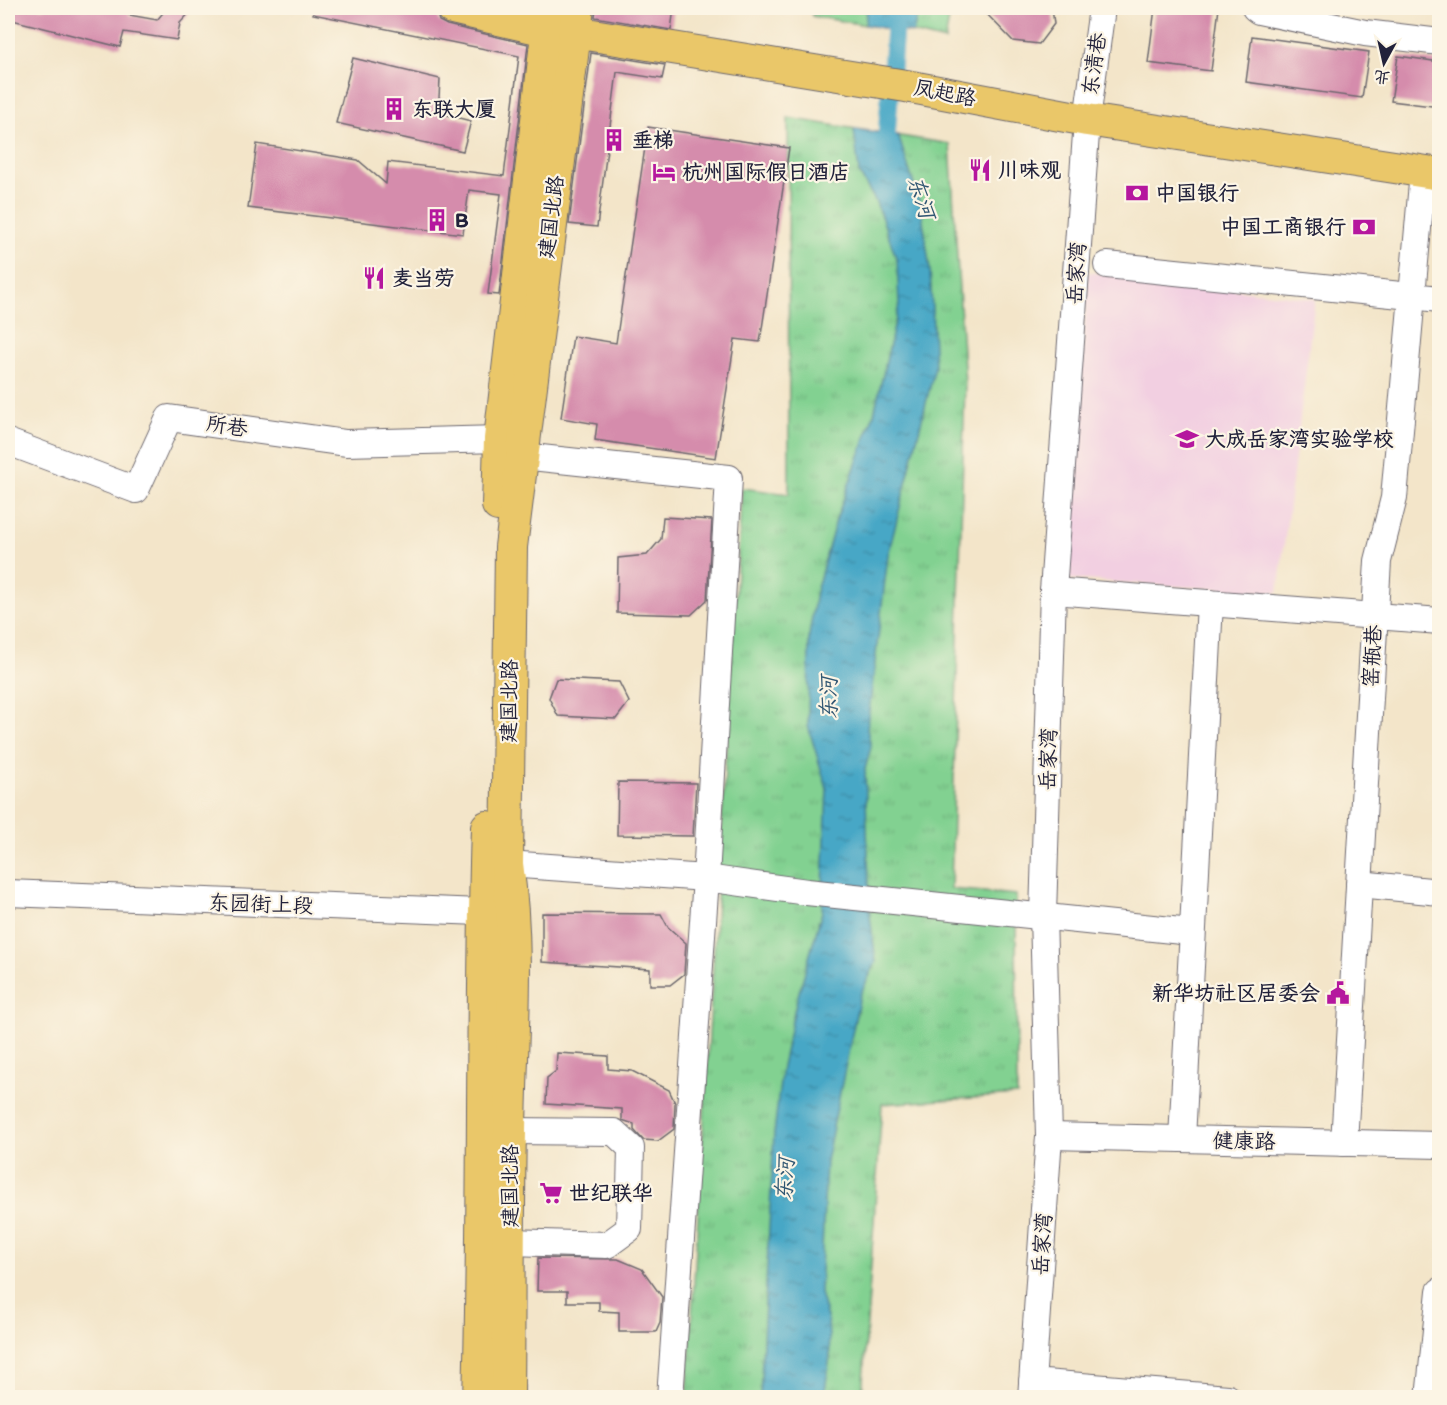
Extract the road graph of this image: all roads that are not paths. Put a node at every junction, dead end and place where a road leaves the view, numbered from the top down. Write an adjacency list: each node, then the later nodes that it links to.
1 (452, 8): 4 (main road, 凤起路)
2 (1102, 8): 6 (street, 东清巷)
3 (1255, 8): 5 (street)
4 (562, 19): 6 (main road, 凤起路); 12 (main road, 建国北路)
5 (1440, 42)
6 (1087, 120): 7 (main road, 凤起路); 13 (street, 岳家湾)
7 (1431, 173): 9 (street, 窑瓶巷)
8 (1107, 265): 9 (street)
9 (1412, 296): 10 (street); 15 (street, 窑瓶巷)
10 (1440, 299)
11 (8, 442): 12 (street, 所巷)
12 (511, 448): 17 (main road, 建国北路); 18 (street); 22 (main road, 建国北路)
13 (1053, 591): 14 (street); 23 (street, 岳家湾)
14 (1210, 603): 15 (street); 24 (street)
15 (1374, 616): 16 (street); 19 (street, 窑瓶巷)
16 (1440, 621)
17 (507, 864): 18 (street); 22 (main road, 建国北路)
18 (706, 878): 23 (street); 35 (street)
19 (1359, 884): 20 (street); 28 (street, 窑瓶巷)
20 (1440, 892)
21 (8, 893): 22 (street, 东园街上段)
22 (499, 913): 25 (main road, 建国北路); 33 (main road, 建国北路)
23 (1043, 915): 24 (street); 26 (street, 岳家湾)
24 (1191, 932): 27 (street)
25 (510, 1131): 30 (main road, 建国北路); 30 (street)
26 (1049, 1136): 27 (street, 健康路); 32 (street, 岳家湾)
27 (1182, 1139): 28 (street, 健康路)
28 (1344, 1143): 29 (street, 健康路)
29 (1440, 1145)
30 (510, 1242): 34 (main road, 建国北路)
31 (1440, 1291): 37 (street)
32 (1032, 1390): 36 (street)
33 (479, 1398)
34 (508, 1398)
35 (670, 1398)
36 (1228, 1398)
37 (1429, 1398)

